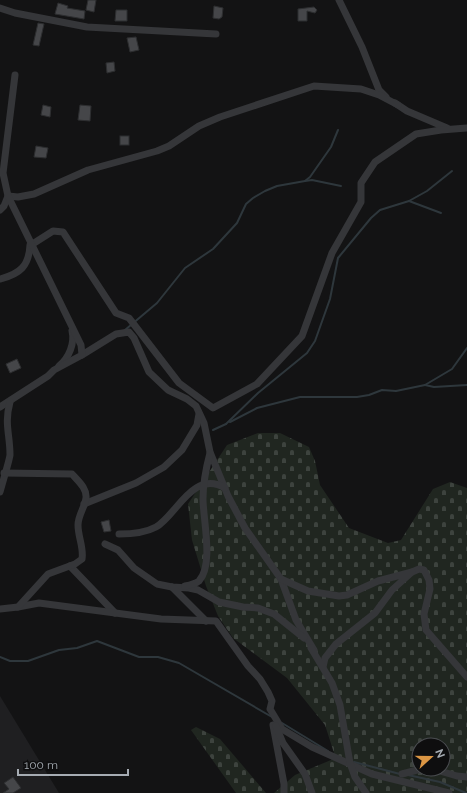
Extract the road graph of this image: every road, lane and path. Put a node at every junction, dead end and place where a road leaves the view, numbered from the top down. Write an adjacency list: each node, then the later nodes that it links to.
1 (339, 0): 5 (street)
2 (0, 8): 3 (street)
3 (216, 34)
4 (16, 75): 8 (street)
5 (398, 105): 7 (street); 9 (street)
6 (467, 128): 7 (street)
7 (451, 129): 11 (street)
8 (1, 172): 9 (street)
9 (8, 196): 10 (street); 11 (street)
10 (0, 210)
11 (30, 245): 12 (street); 13 (street)
12 (0, 280)
13 (71, 324): 14 (street); 15 (street)
14 (82, 356): 15 (street); 18 (street)
15 (54, 370): 16 (street)
16 (10, 402): 17 (street); 20 (street)
17 (0, 407)
18 (199, 412): 21 (street); 26 (street)
19 (0, 428): 20 (street)
20 (8, 436): 22 (street)
21 (210, 453): 23 (street); 24 (street)
22 (4, 473): 25 (street); 26 (street)
23 (203, 486): 24 (street); 27 (street); 32 (street)
24 (225, 488): 31 (street)
25 (0, 492)
26 (84, 504): 29 (street)
27 (119, 534)
28 (105, 544): 33 (street)
29 (70, 566): 34 (street); 36 (street)
30 (412, 572): 31 (street); 39 (street); 40 (street)
31 (281, 579): 38 (street)
32 (182, 586): 33 (street); 38 (street)
33 (172, 587): 37 (street)
34 (18, 606): 35 (street); 36 (street)
35 (0, 610)
36 (115, 613): 37 (street)
37 (206, 621): 41 (street)
38 (314, 650): 39 (street)
39 (323, 667): 42 (street)
40 (467, 677)
41 (271, 712): 42 (street); 47 (street); 48 (street)
42 (350, 763): 49 (street); 50 (street)
43 (411, 772): 44 (street)
44 (402, 774)
45 (451, 774): 46 (street)
46 (467, 777)
47 (284, 793)
48 (312, 793)
49 (366, 793)
50 (449, 793)

